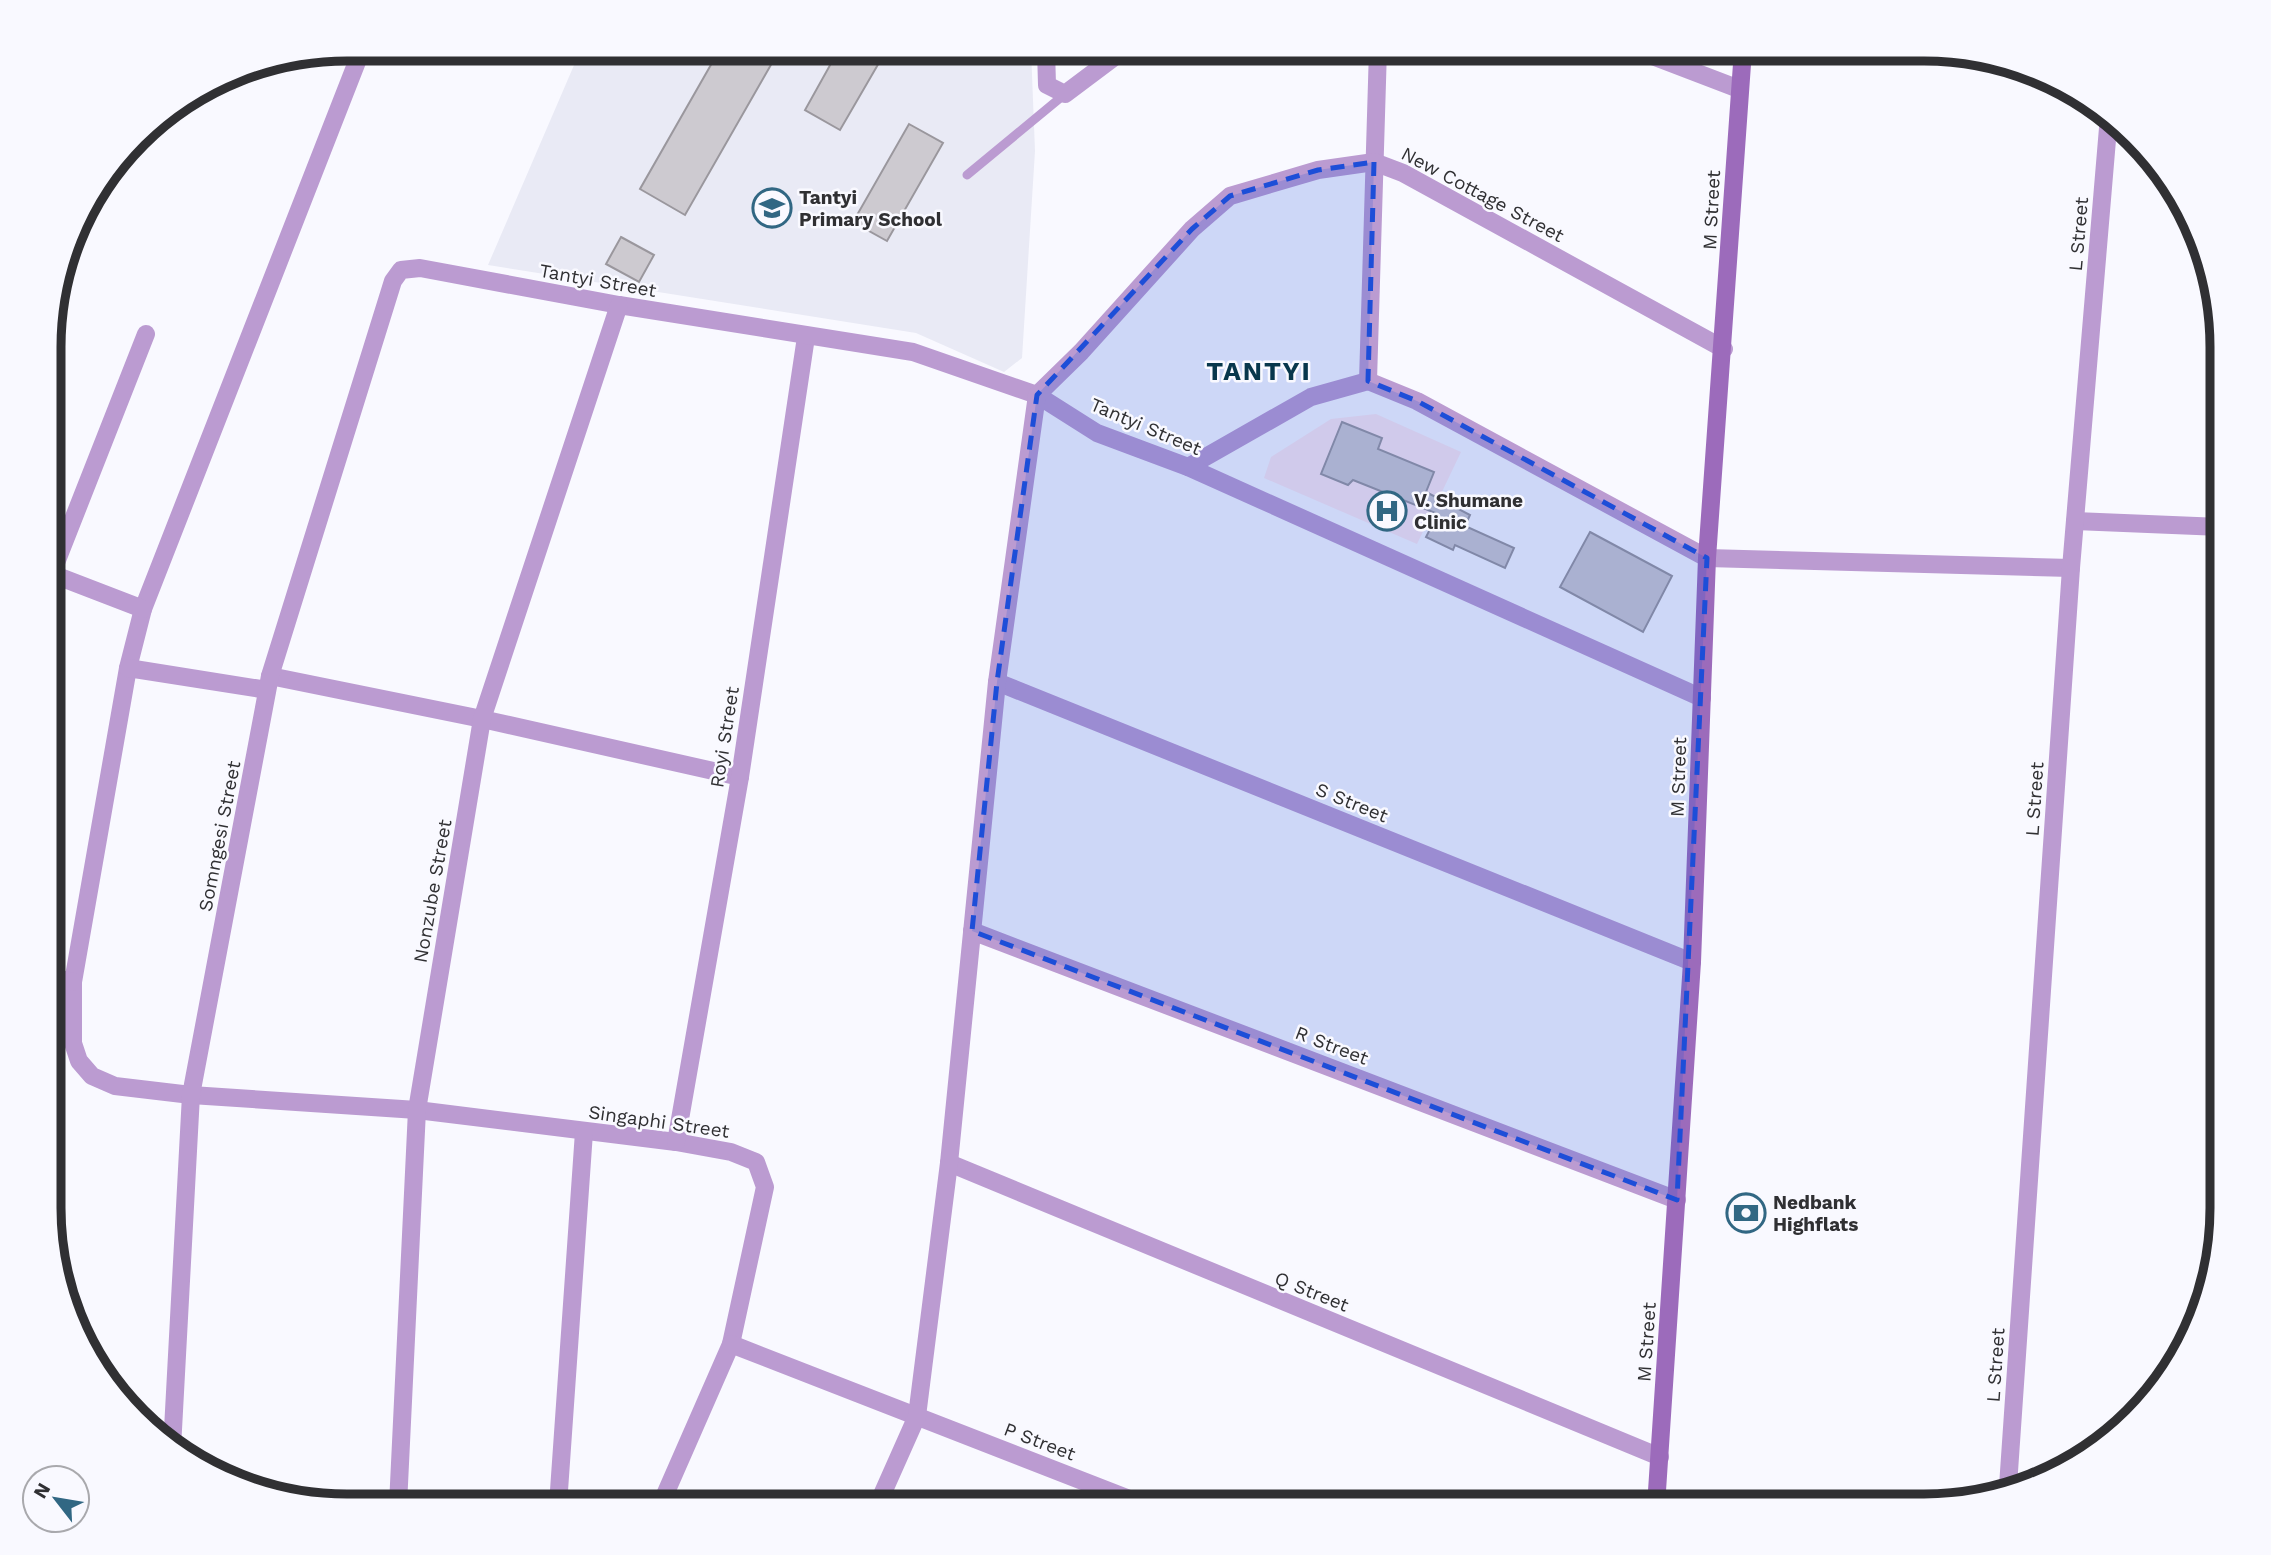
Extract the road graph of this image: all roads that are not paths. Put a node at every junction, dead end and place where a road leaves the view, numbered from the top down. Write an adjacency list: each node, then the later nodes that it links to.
1 (357, 61): 26 (street, Singaphi Street)
2 (1046, 61): 8 (street)
3 (1109, 61): 8 (street)
4 (1378, 61): 10 (street)
5 (1666, 61): 7 (street)
6 (1742, 61): 7 (street, M Street)
7 (1739, 89): 16 (street, M Street)
8 (1065, 94): 11 (lane)
9 (2108, 129): 20 (street, L Street)
10 (1374, 162): 16 (street, New Cottage Street); 17 (street); 18 (street, New Cottage Street)
11 (967, 175)
12 (420, 268): 13 (street, Tantyi Street); 29 (street, Somngesi Street)
13 (619, 305): 15 (street, Tantyi Street); 31 (street, Nonzube Street)
14 (146, 334): 22 (street)
15 (806, 337): 18 (street, Tantyi Street); 32 (street, Royi Street)
16 (1724, 349): 23 (street, M Street)
17 (1368, 381): 19 (street); 23 (street)
18 (1037, 395): 19 (street, Tantyi Street); 28 (street)
19 (1188, 467): 30 (street, Tantyi Street)
20 (2075, 521): 21 (street); 24 (street, L Street)
21 (2210, 527)
22 (61, 549)
23 (1707, 558): 24 (street); 30 (street, M Street)
24 (2071, 568): 47 (street, L Street)
25 (61, 578): 26 (street)
26 (143, 609): 27 (street, Singaphi Street)
27 (128, 668): 29 (street); 36 (street, Singaphi Street)
28 (997, 682): 33 (street); 34 (street, S Street)
29 (268, 683): 31 (street); 37 (street, Somngesi Street)
30 (1702, 698): 34 (street, M Street)
31 (482, 719): 32 (street); 38 (street, Nonzube Street)
32 (740, 777): 40 (street, Royi Street)
33 (972, 931): 41 (street); 42 (street, R Street)
34 (1692, 962): 42 (street, M Street)
35 (61, 979): 36 (street)
36 (73, 982): 37 (street, Singaphi Street)
37 (191, 1095): 38 (street, Singaphi Street); 45 (street, Somngesi Street)
38 (417, 1111): 39 (street, Singaphi Street); 48 (street, Nonzube Street)
39 (584, 1132): 40 (street, Singaphi Street); 49 (street)
40 (676, 1142): 43 (street, Singaphi Street)
41 (949, 1163): 44 (street); 46 (street, Q Street)
42 (1677, 1200): 46 (street, M Street)
43 (731, 1344): 44 (street, P Street); 50 (street, Singaphi Street)
44 (917, 1416): 51 (street); 52 (street, P Street)
45 (173, 1435)
46 (1660, 1457): 53 (street, M Street)
47 (2008, 1481)
48 (398, 1494)
49 (559, 1494)
50 (665, 1494)
51 (882, 1494)
52 (1116, 1494)
53 (1657, 1494)

